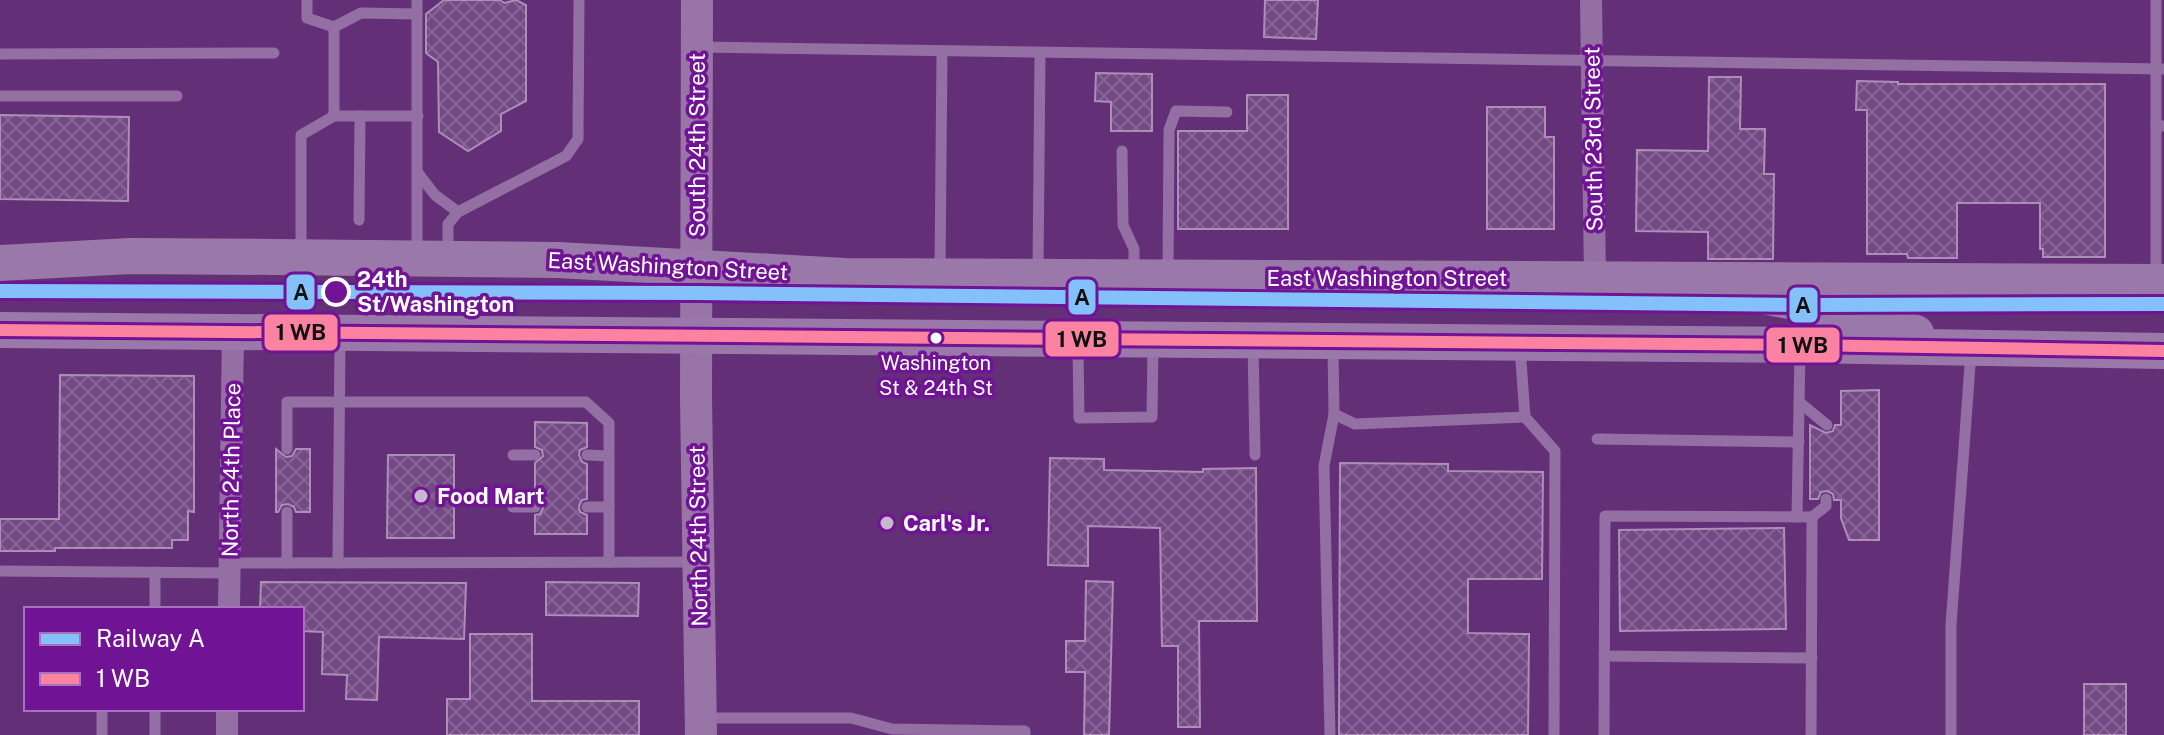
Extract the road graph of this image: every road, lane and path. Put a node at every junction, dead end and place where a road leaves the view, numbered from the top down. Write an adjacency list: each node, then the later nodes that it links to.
1 (307, 0): 10 (lane)
2 (361, 0): 8 (lane)
3 (417, 0): 9 (lane)
4 (579, 0): 27 (lane)
5 (697, 0): 11 (main road, South 24th Street)
6 (1591, 0): 16 (street, South 23rd Street)
7 (2156, 0): 17 (lane)
8 (361, 13): 9 (lane); 10 (lane)
9 (417, 14): 23 (lane)
10 (334, 27): 21 (lane)
11 (697, 47): 12 (lane); 32 (main road, South 24th Street)
12 (942, 51): 14 (lane); 33 (lane)
13 (274, 53): 15 (lane)
14 (1040, 53): 16 (lane); 34 (lane)
15 (0, 54)
16 (1591, 62): 17 (lane); 36 (street, South 23rd Street)
17 (2160, 69): 24 (lane)
18 (0, 96): 19 (lane)
19 (177, 96)
20 (1227, 112): 35 (lane)
21 (334, 116): 22 (lane); 29 (lane)
22 (360, 116): 23 (lane); 28 (lane)
23 (418, 116): 26 (lane)
24 (2160, 126): 38 (lane)
25 (1122, 151): 35 (lane)
26 (418, 173): 27 (lane); 30 (lane)
27 (458, 212): 30 (lane)
28 (359, 220)
29 (301, 257): 30 (main road, East Washington Street); 31 (main road, East Washington Street)
30 (432, 259): 32 (main road, East Washington Street)
31 (0, 263)
32 (696, 267): 33 (main road, East Washington Street); 42 (main road, South 24th Street)
33 (940, 276): 34 (main road, East Washington Street)
34 (1038, 277): 35 (main road, East Washington Street)
35 (1151, 278): 36 (main road, East Washington Street)
36 (1595, 278): 37 (main road, East Washington Street)
37 (1671, 279): 38 (main road, East Washington Street); 49 (main road, East Washington Street)
38 (2160, 282)
39 (0, 330): 40 (main road, East Washington Street)
40 (233, 332): 41 (main road, East Washington Street); 76 (street, North 24th Place)
41 (340, 333): 42 (main road, East Washington Street); 51 (lane)
42 (696, 338): 43 (main road, East Washington Street); 73 (main road, North 24th Street)
43 (1078, 340): 44 (main road, East Washington Street); 44 (lane)
44 (1153, 341): 45 (main road, East Washington Street)
45 (1253, 341): 46 (main road, East Washington Street); 62 (lane)
46 (1333, 342): 47 (main road, East Washington Street); 53 (lane)
47 (1520, 343): 48 (main road, East Washington Street); 54 (lane)
48 (1801, 345): 49 (main road, East Washington Street); 52 (lane)
49 (1971, 347): 50 (main road, East Washington Street); 95 (lane)
50 (2164, 351)
51 (339, 402): 58 (lane); 63 (lane); 75 (lane)
52 (1799, 402): 55 (lane); 57 (lane)
53 (1334, 414): 54 (lane); 91 (lane)
54 (1525, 417): 92 (lane)
55 (1827, 425)
56 (1597, 439): 57 (lane)
57 (1799, 442): 70 (lane)
58 (287, 449)
59 (513, 455): 60 (lane)
60 (535, 455)
61 (587, 455): 63 (lane)
62 (1255, 455)
63 (609, 456): 68 (lane)
64 (1826, 499): 71 (lane)
65 (513, 507): 66 (lane)
66 (535, 507)
67 (587, 507): 68 (lane)
68 (609, 507): 72 (lane)
69 (287, 512): 74 (lane)
70 (1797, 517): 71 (lane); 81 (lane)
71 (1812, 517): 82 (lane)
72 (609, 562): 73 (lane); 75 (lane)
73 (699, 562): 86 (main road, North 24th Street)
74 (287, 563): 75 (lane); 76 (lane)
75 (338, 563)
76 (230, 568): 78 (lane); 80 (street, North 24th Place)
77 (0, 571): 78 (lane)
78 (155, 572): 79 (lane)
79 (155, 607)
80 (229, 607)
81 (1604, 656): 82 (lane); 93 (lane)
82 (1812, 658): 94 (lane)
83 (102, 711): 87 (lane)
84 (155, 711): 88 (lane)
85 (227, 711): 89 (street)
86 (701, 726): 90 (lane)
87 (102, 735)
88 (155, 735)
89 (227, 735)
90 (1025, 735)
91 (1330, 735)
92 (1554, 735)
93 (1604, 735)
94 (1811, 735)
95 (1951, 735)

